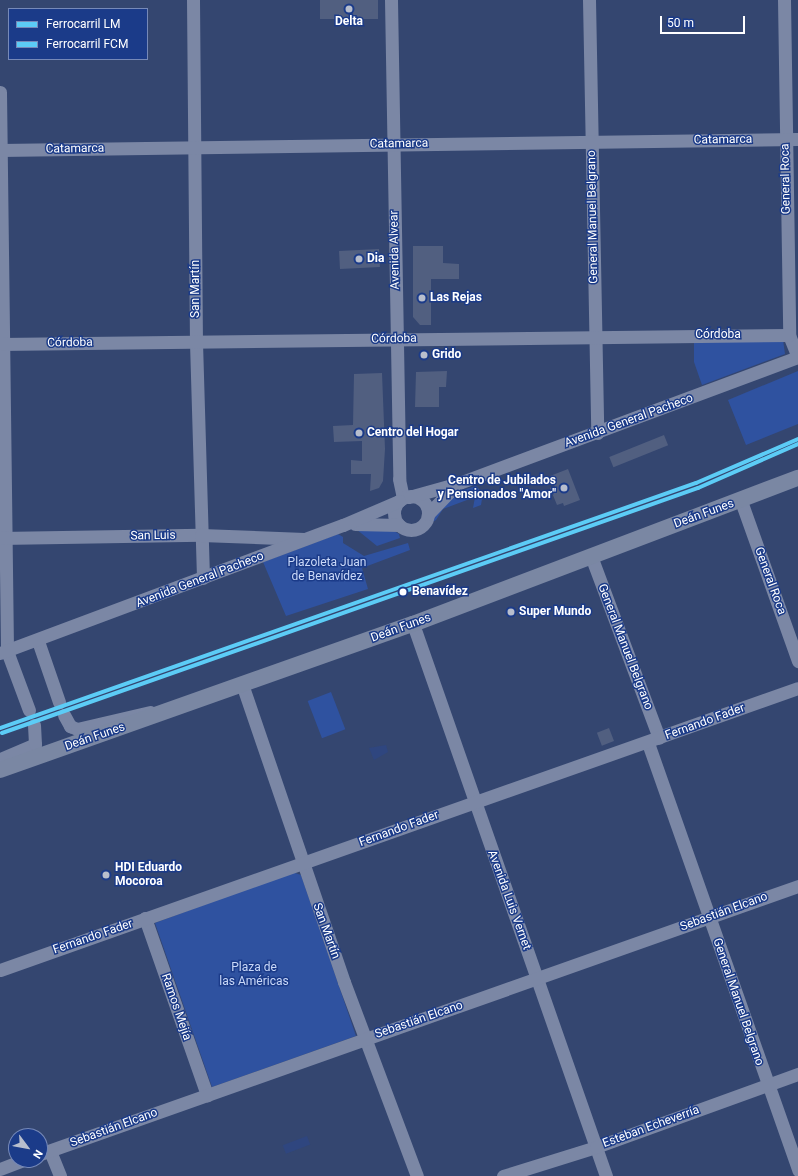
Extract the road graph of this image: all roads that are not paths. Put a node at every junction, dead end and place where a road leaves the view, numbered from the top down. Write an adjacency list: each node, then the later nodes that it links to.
1 (193, 0): 9 (street, San Martín)
2 (391, 0): 8 (street, Avenida Alvear)
3 (589, 0): 7 (street, General Manuel Belgrano)
4 (784, 0): 6 (street, General Roca)
5 (0, 92): 10 (street)
6 (792, 139): 7 (street, Catamarca); 12 (street, General Roca)
7 (592, 142): 8 (street, Catamarca); 11 (street, General Manuel Belgrano)
8 (393, 144): 9 (street, Catamarca); 13 (street, Avenida Alvear)
9 (195, 148): 10 (street, Catamarca); 14 (street, San Martín)
10 (1, 150): 15 (street)
11 (595, 335): 12 (street, Córdoba); 13 (street, Córdoba); 17 (street, General Manuel Belgrano)
12 (789, 335): 16 (street, General Roca)
13 (396, 339): 14 (street, Córdoba); 20 (street, Avenida Alvear)
14 (196, 342): 15 (street, Córdoba); 25 (street, San Martín)
15 (1, 344): 26 (street)
16 (798, 357): 17 (street, Avenida General Pacheco)
17 (597, 433): 19 (street, Avenida General Pacheco)
18 (798, 478): 21 (main road, Deán Funes)
19 (459, 483): 20 (street, Avenida General Pacheco); 22 (street, Avenida General Pacheco)
20 (404, 499): 22 (street); 23 (street); 24 (street, Avenida General Pacheco)
21 (741, 501): 28 (main road, Deán Funes); 33 (street, General Roca)
22 (428, 514): 23 (street)
23 (398, 525): 24 (street)
24 (343, 526): 27 (street, Avenida General Pacheco)
25 (201, 535): 26 (street, San Luis); 27 (street, San Luis); 29 (street, San Martín)
26 (3, 538): 32 (street)
27 (306, 540): 29 (street, Avenida General Pacheco)
28 (591, 556): 30 (main road, Deán Funes); 41 (street, General Manuel Belgrano)
29 (203, 578): 31 (street, Avenida General Pacheco)
30 (413, 624): 34 (main road, Deán Funes); 44 (street, Avenida Luis Vernet)
31 (38, 641): 32 (street, Avenida General Pacheco); 36 (street)
32 (4, 652): 37 (street)
33 (798, 660)
34 (242, 684): 39 (main road, Deán Funes); 45 (street, San Martín)
35 (798, 688): 41 (street, Fernando Fader)
36 (59, 702)
37 (29, 710)
38 (64, 715): 39 (street)
39 (154, 716): 43 (main road, Deán Funes)
40 (34, 725): 42 (street)
41 (653, 741): 44 (street, Fernando Fader); 47 (street, General Manuel Belgrano)
42 (0, 759)
43 (0, 770)
44 (474, 802): 45 (street, Fernando Fader); 50 (street, Avenida Luis Vernet)
45 (302, 864): 48 (street, Fernando Fader); 51 (street, San Martín)
46 (798, 886): 47 (street, Sebastián Elcano)
47 (708, 917): 50 (street, Sebastián Elcano); 53 (street, General Manuel Belgrano)
48 (146, 918): 49 (street, Fernando Fader); 54 (street, Ramos Mejía)
49 (0, 970)
50 (537, 980): 51 (street, Sebastián Elcano); 55 (street, Avenida Luis Vernet)
51 (364, 1039): 54 (street, Sebastián Elcano); 60 (street, San Martín)
52 (798, 1074): 53 (street, Esteban Echeverría)
53 (767, 1085): 55 (street, Esteban Echeverría); 58 (street, General Manuel Belgrano)
54 (206, 1095): 56 (street, Sebastián Elcano)
55 (596, 1147): 61 (street, Esteban Echeverría); 62 (street, Avenida Luis Vernet)
56 (48, 1152)
57 (48, 1158): 59 (street)
58 (798, 1170)
59 (60, 1176)
60 (417, 1176)
61 (503, 1176)
62 (606, 1176)

